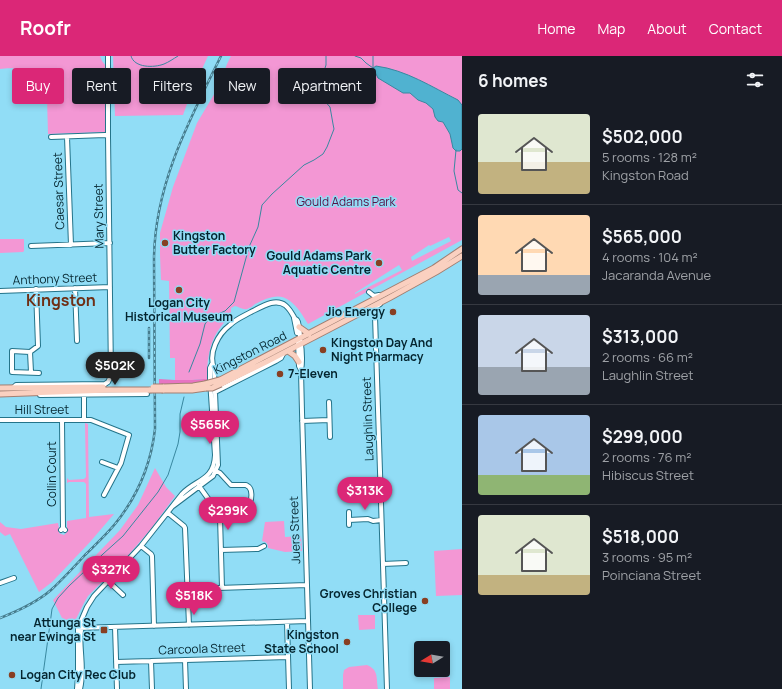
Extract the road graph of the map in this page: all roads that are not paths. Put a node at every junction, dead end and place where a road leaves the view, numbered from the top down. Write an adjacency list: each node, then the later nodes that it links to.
1 (108, 56): 2 (street, Mary Street)
2 (108, 136): 4 (street); 5 (street, Mary Street)
3 (51, 137): 4 (street)
4 (67, 137): 6 (street, Caesar Street)
5 (110, 243): 6 (street); 10 (street, Mary Street)
6 (71, 245): 7 (street)
7 (31, 246)
8 (462, 249): 14 (main road, Kingston Road)
9 (462, 256): 15 (main road, Kingston Road)
10 (110, 287): 11 (street, Anthony Street); 32 (street, Mary Street)
11 (75, 288): 12 (street, Anthony Street); 21 (street)
12 (36, 290): 13 (street, Anthony Street); 23 (street)
13 (0, 291)
14 (389, 291): 16 (main road, Kingston Road); 16 (street)
15 (387, 299): 16 (main road, Kingston Road); 17 (street)
16 (365, 307): 17 (street); 20 (main road, Kingston Road); 22 (main road, Kingston Road)
17 (374, 316): 55 (street, Laughlin Street)
18 (294, 317): 19 (street); 22 (street); 26 (street)
19 (299, 327): 20 (main road); 22 (street)
20 (309, 334): 22 (main road, Kingston Road)
21 (77, 341)
22 (299, 342): 24 (main road, Kingston Road); 25 (street, Juers Street); 27 (street, Juers Street); 30 (main road, Kingston Road)
23 (30, 352): 28 (street); 28 (street)
24 (285, 352): 25 (main road); 30 (main road, Kingston Road); 34 (street, Kingston Road)
25 (299, 362): 27 (street, Juers Street)
26 (212, 364): 34 (street); 47 (street)
27 (301, 371): 43 (street, Juers Street)
28 (31, 372): 29 (street)
29 (39, 373)
30 (220, 382): 33 (main road, Kingston Road, bridge)
31 (0, 388): 32 (main road, Kingston Road)
32 (13, 388): 33 (main road, Kingston Road)
33 (149, 390): 35 (main road, Kingston Road); 37 (street, Kingston Road)
34 (215, 392): 47 (street)
35 (26, 393): 36 (main road, Kingston Road); 37 (street, Kingston Road)
36 (0, 394)
37 (84, 394): 41 (street, Hill Street)
38 (329, 402): 42 (street)
39 (0, 420): 40 (street, Hill Street)
40 (62, 420): 41 (street, Hill Street); 57 (street, Collin Court)
41 (84, 420): 46 (street)
42 (329, 420): 43 (street); 44 (street)
43 (302, 421): 66 (street, Juers Street)
44 (330, 437)
45 (102, 462): 46 (street)
46 (118, 468): 50 (street)
47 (214, 470): 48 (street); 49 (street); 51 (street)
48 (199, 486): 49 (street); 60 (street)
49 (190, 490): 53 (street)
50 (104, 495)
51 (250, 502)
52 (349, 512): 54 (street)
53 (168, 513): 58 (street); 68 (street)
54 (349, 520): 55 (street); 56 (street)
55 (381, 520): 62 (street, Laughlin Street)
56 (349, 525)
57 (63, 530)
58 (141, 546): 64 (street); 73 (street)
59 (264, 546): 60 (street)
60 (220, 550): 67 (street)
61 (406, 563): 62 (street)
62 (383, 564): 86 (street, Laughlin Street)
63 (14, 578): 65 (street)
64 (108, 581): 69 (street); 75 (street)
65 (0, 583)
66 (307, 586): 67 (street); 70 (street, Juers Street)
67 (222, 588): 68 (street)
68 (187, 589): 72 (street)
69 (123, 595)
70 (308, 621): 71 (street); 85 (street, Juers Street)
71 (287, 622): 72 (street); 76 (street)
72 (189, 625): 73 (street)
73 (154, 626): 74 (street)
74 (115, 627): 75 (street); 79 (street)
75 (79, 628): 80 (street)
76 (288, 657): 77 (street, Carcoola Street); 84 (street)
77 (185, 660): 78 (street, Carcoola Street); 83 (street)
78 (151, 661): 79 (street, Carcoola Street); 82 (street)
79 (116, 662): 81 (street)
80 (78, 689)
81 (117, 689)
82 (152, 689)
83 (186, 689)
84 (289, 689)
85 (310, 689)
86 (387, 689)

